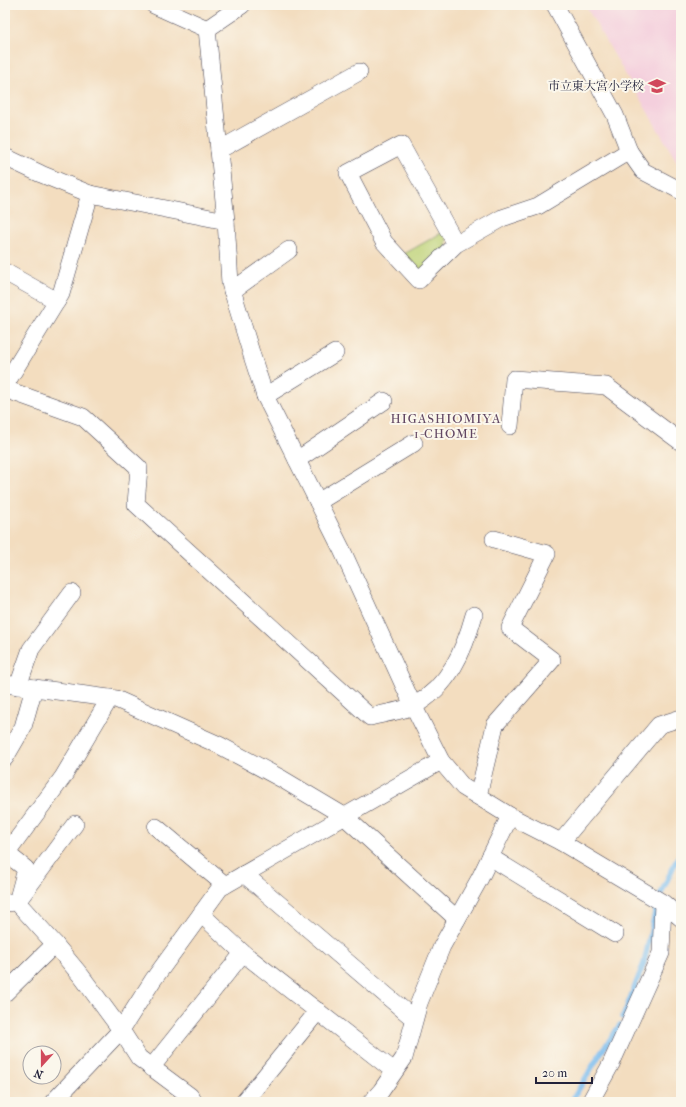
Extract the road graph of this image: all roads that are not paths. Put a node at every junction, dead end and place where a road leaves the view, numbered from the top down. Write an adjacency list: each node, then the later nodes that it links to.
1 (154, 5): 4 (street)
2 (242, 5): 4 (street)
3 (555, 5): 7 (street)
4 (207, 29): 6 (street)
5 (359, 72): 6 (street)
6 (219, 150): 11 (street)
7 (629, 151): 9 (street); 12 (street)
8 (5, 157): 10 (street)
9 (681, 190)
10 (90, 194): 11 (street); 16 (street)
11 (226, 221): 15 (street)
12 (456, 244): 12 (street)
13 (289, 250): 15 (street)
14 (5, 272): 16 (street)
15 (232, 291): 20 (street)
16 (57, 301): 18 (street)
17 (335, 353): 20 (street)
18 (5, 385)
19 (5, 389): 32 (street)
20 (265, 396): 25 (street)
21 (384, 401): 25 (street)
22 (510, 426): 23 (street)
23 (681, 442)
24 (414, 443): 26 (street)
25 (297, 460): 26 (street)
26 (318, 502): 32 (street)
27 (494, 539): 36 (street)
28 (72, 594): 30 (street)
29 (474, 615): 32 (street)
30 (19, 686): 31 (street); 34 (street)
31 (110, 698): 37 (street); 42 (street)
32 (414, 706): 35 (street)
33 (681, 718): 41 (street)
34 (5, 758)
35 (441, 761): 36 (street); 37 (street)
36 (478, 796): 38 (street)
37 (344, 816): 44 (street); 50 (street)
38 (510, 816): 41 (street); 43 (street)
39 (75, 824): 46 (street)
40 (156, 827): 45 (street)
41 (561, 842): 47 (street)
42 (6, 852): 46 (street)
43 (490, 857): 50 (street); 51 (street)
44 (244, 874): 45 (street); 56 (street)
45 (225, 885): 48 (street)
46 (11, 902): 52 (street)
47 (663, 903): 49 (street); 64 (street)
48 (201, 914): 53 (street); 57 (street)
49 (681, 918)
50 (457, 919): 56 (street)
51 (615, 934)
52 (56, 944): 54 (street); 57 (street)
53 (243, 953): 55 (street); 58 (street)
54 (5, 992)
55 (318, 1011): 59 (street); 62 (street)
56 (414, 1019): 59 (street)
57 (121, 1030): 58 (street); 60 (street)
58 (151, 1068): 61 (street)
59 (394, 1070): 63 (street)
60 (53, 1102)
61 (194, 1102)
62 (244, 1102)
63 (371, 1102)
64 (590, 1102)

